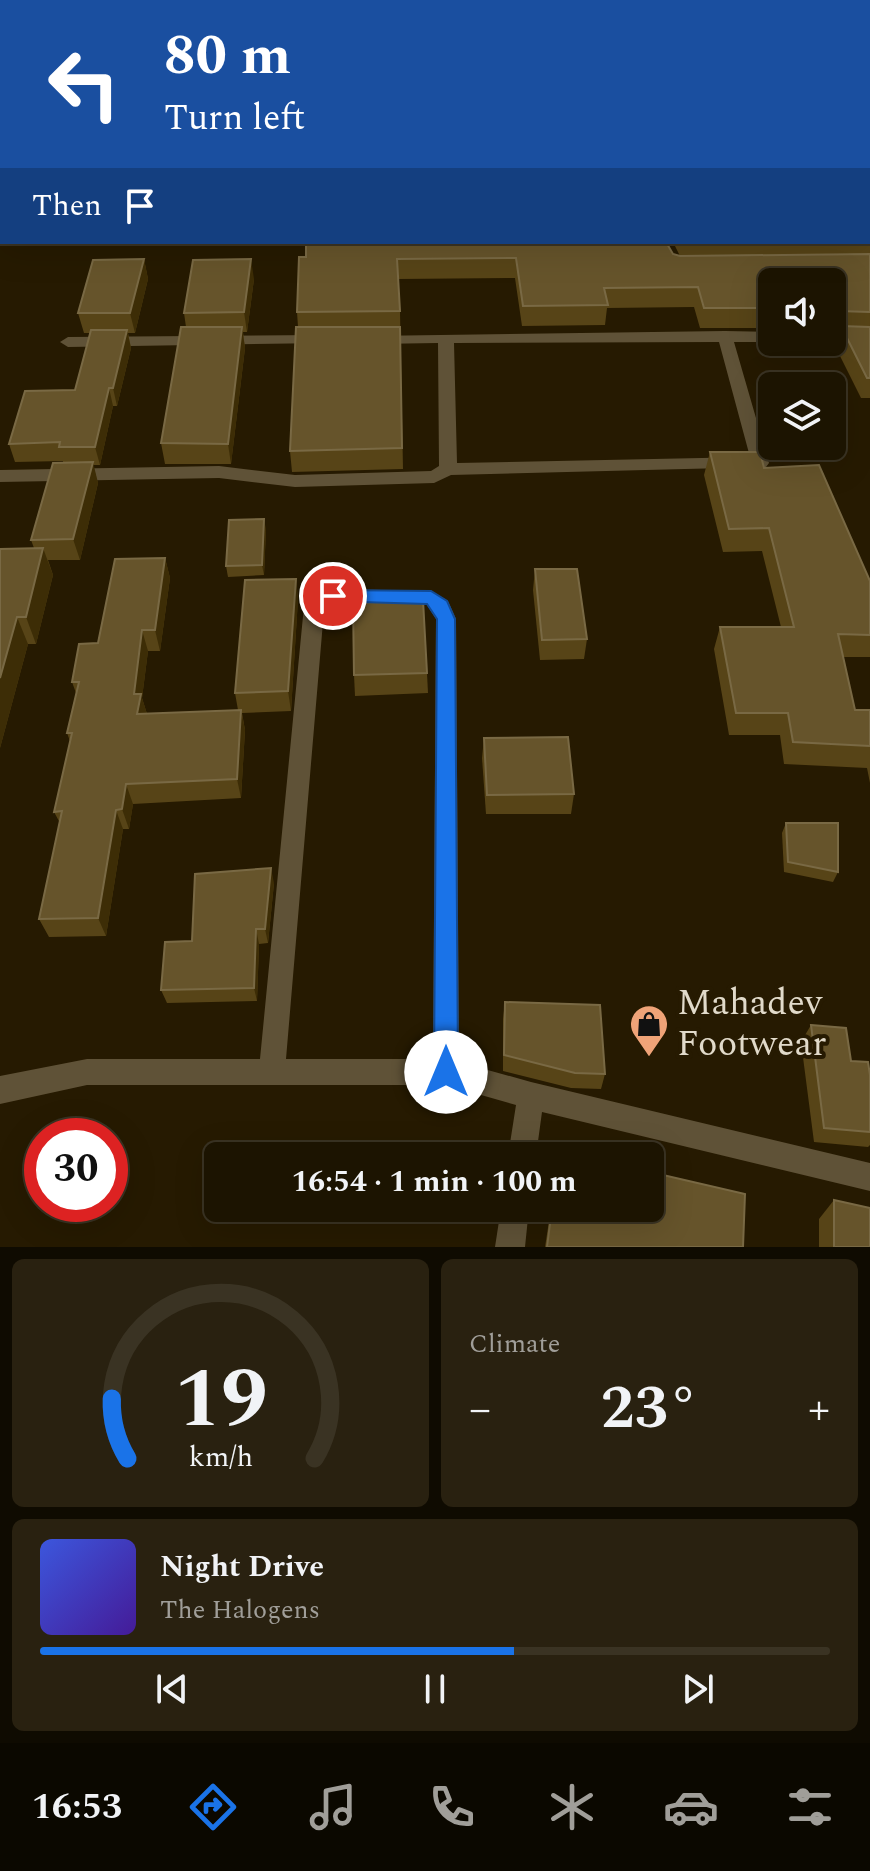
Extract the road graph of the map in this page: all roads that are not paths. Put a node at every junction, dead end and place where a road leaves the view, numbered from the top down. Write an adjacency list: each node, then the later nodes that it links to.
1 (725, 336): 2 (street); 3 (street); 7 (street)
2 (758, 337)
3 (446, 339): 6 (street); 7 (street)
4 (846, 339): 5 (street)
5 (870, 340)
6 (68, 342)
7 (448, 469): 8 (street)
8 (0, 476)
9 (272, 1071): 10 (street); 10 (street); 11 (street)
10 (446, 1072): 12 (street)
11 (0, 1090)
12 (531, 1096): 13 (street); 14 (street)
13 (524, 1142)
14 (870, 1177)
15 (513, 1222): 16 (street)
16 (510, 1247)

